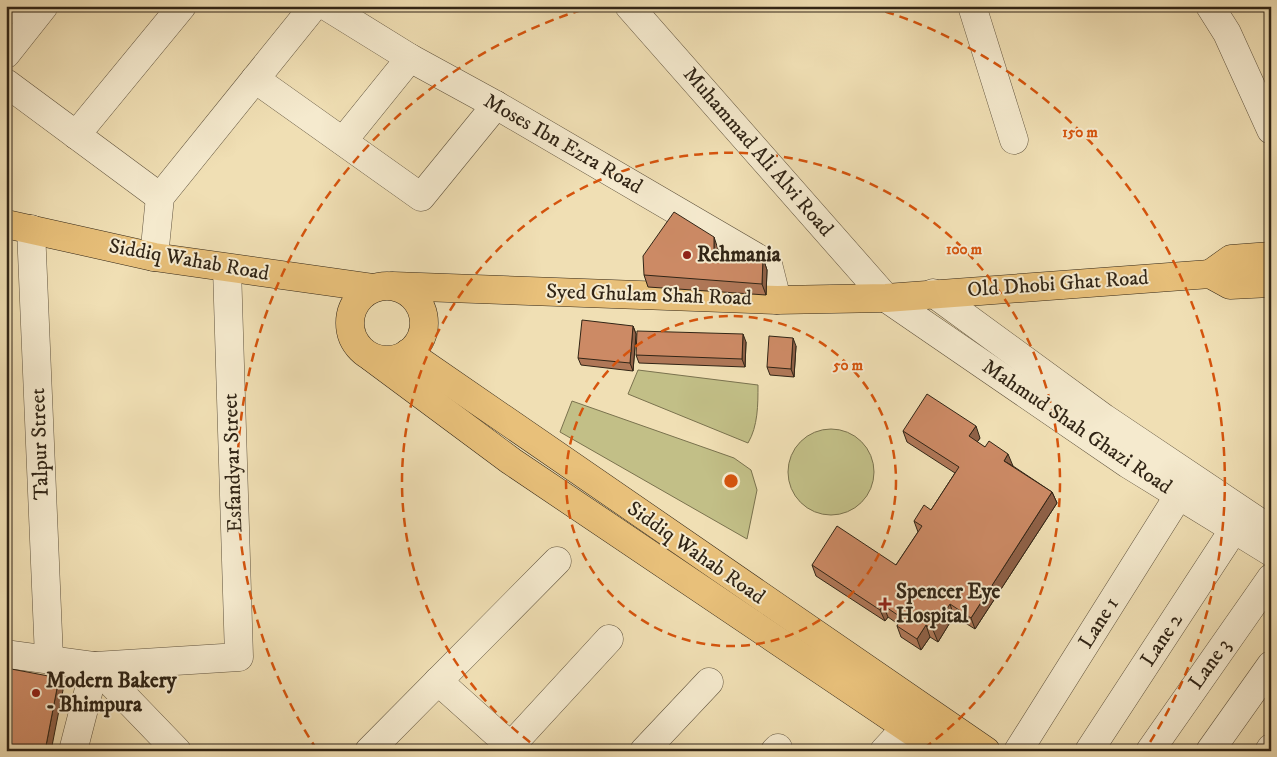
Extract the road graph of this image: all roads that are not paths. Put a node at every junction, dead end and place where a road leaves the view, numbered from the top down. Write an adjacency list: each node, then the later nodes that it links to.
1 (10, 6): 9 (street)
2 (182, 6): 16 (street)
3 (314, 6): 12 (street)
4 (326, 6): 11 (street, Moses Ibn Ezra Road)
5 (630, 6): 28 (street, Muhammad Ali Alvi Road)
6 (972, 6): 17 (street)
7 (39, 8): 10 (street)
8 (1216, 8): 15 (street)
9 (6, 11)
10 (6, 54)
11 (410, 58): 14 (street, Moses Ibn Ezra Road); 18 (street)
12 (255, 79): 18 (street); 19 (street)
13 (6, 82): 16 (street)
14 (496, 105): 18 (street); 29 (street, Moses Ibn Ezra Road)
15 (1271, 130)
16 (76, 135): 19 (street)
17 (1014, 140)
18 (343, 141)
19 (160, 197): 22 (street)
20 (19, 227): 22 (main road, Siddiq Wahab Road); 40 (street, Talpur Street)
21 (1271, 256): 24 (main road)
22 (154, 258): 23 (main road, Siddiq Wahab Road)
23 (227, 268): 26 (main road, Siddiq Wahab Road); 42 (street, Esfandyar Street)
24 (1210, 274): 25 (main road); 27 (main road, Old Dhobi Ghat Road)
25 (1271, 283)
26 (383, 287): 29 (main road, Syed Ghulam Shah Road); 30 (main road); 31 (main road)
27 (933, 293): 28 (main road, Old Dhobi Ghat Road); 34 (street, Mahmud Shah Ghazi Road)
28 (896, 296): 29 (main road, Syed Ghulam Shah Road); 32 (street, Mahmud Shah Ghazi Road)
29 (776, 300)
30 (408, 353): 31 (main road); 45 (main road, Siddiq Wahab Road)
31 (371, 356): 45 (main road, Siddiq Wahab Road)
32 (1179, 495): 33 (street, Mahmud Shah Ghazi Road); 55 (street, Lane 1)
33 (1234, 530): 35 (street, Mahmud Shah Ghazi Road); 56 (street, Lane 2)
34 (1271, 530)
35 (1271, 552)
36 (556, 562): 43 (street)
37 (1271, 578): 57 (street, Lane 3)
38 (609, 639): 47 (street)
39 (6, 654): 40 (street)
40 (49, 658): 42 (street)
41 (1271, 665): 58 (street)
42 (94, 666): 48 (street); 49 (street)
43 (438, 681): 47 (street); 50 (street)
44 (709, 682): 51 (street)
45 (915, 718): 52 (street); 53 (main road, Siddiq Wahab Road); 54 (main road, Siddiq Wahab Road)
46 (1271, 748): 59 (street)
47 (511, 749)
48 (73, 751)
49 (177, 751)
50 (369, 751)
51 (644, 751)
52 (884, 751)
53 (941, 751)
54 (986, 751)
55 (1018, 751)
56 (1089, 751)
57 (1150, 751)
58 (1210, 751)
59 (1269, 751)

